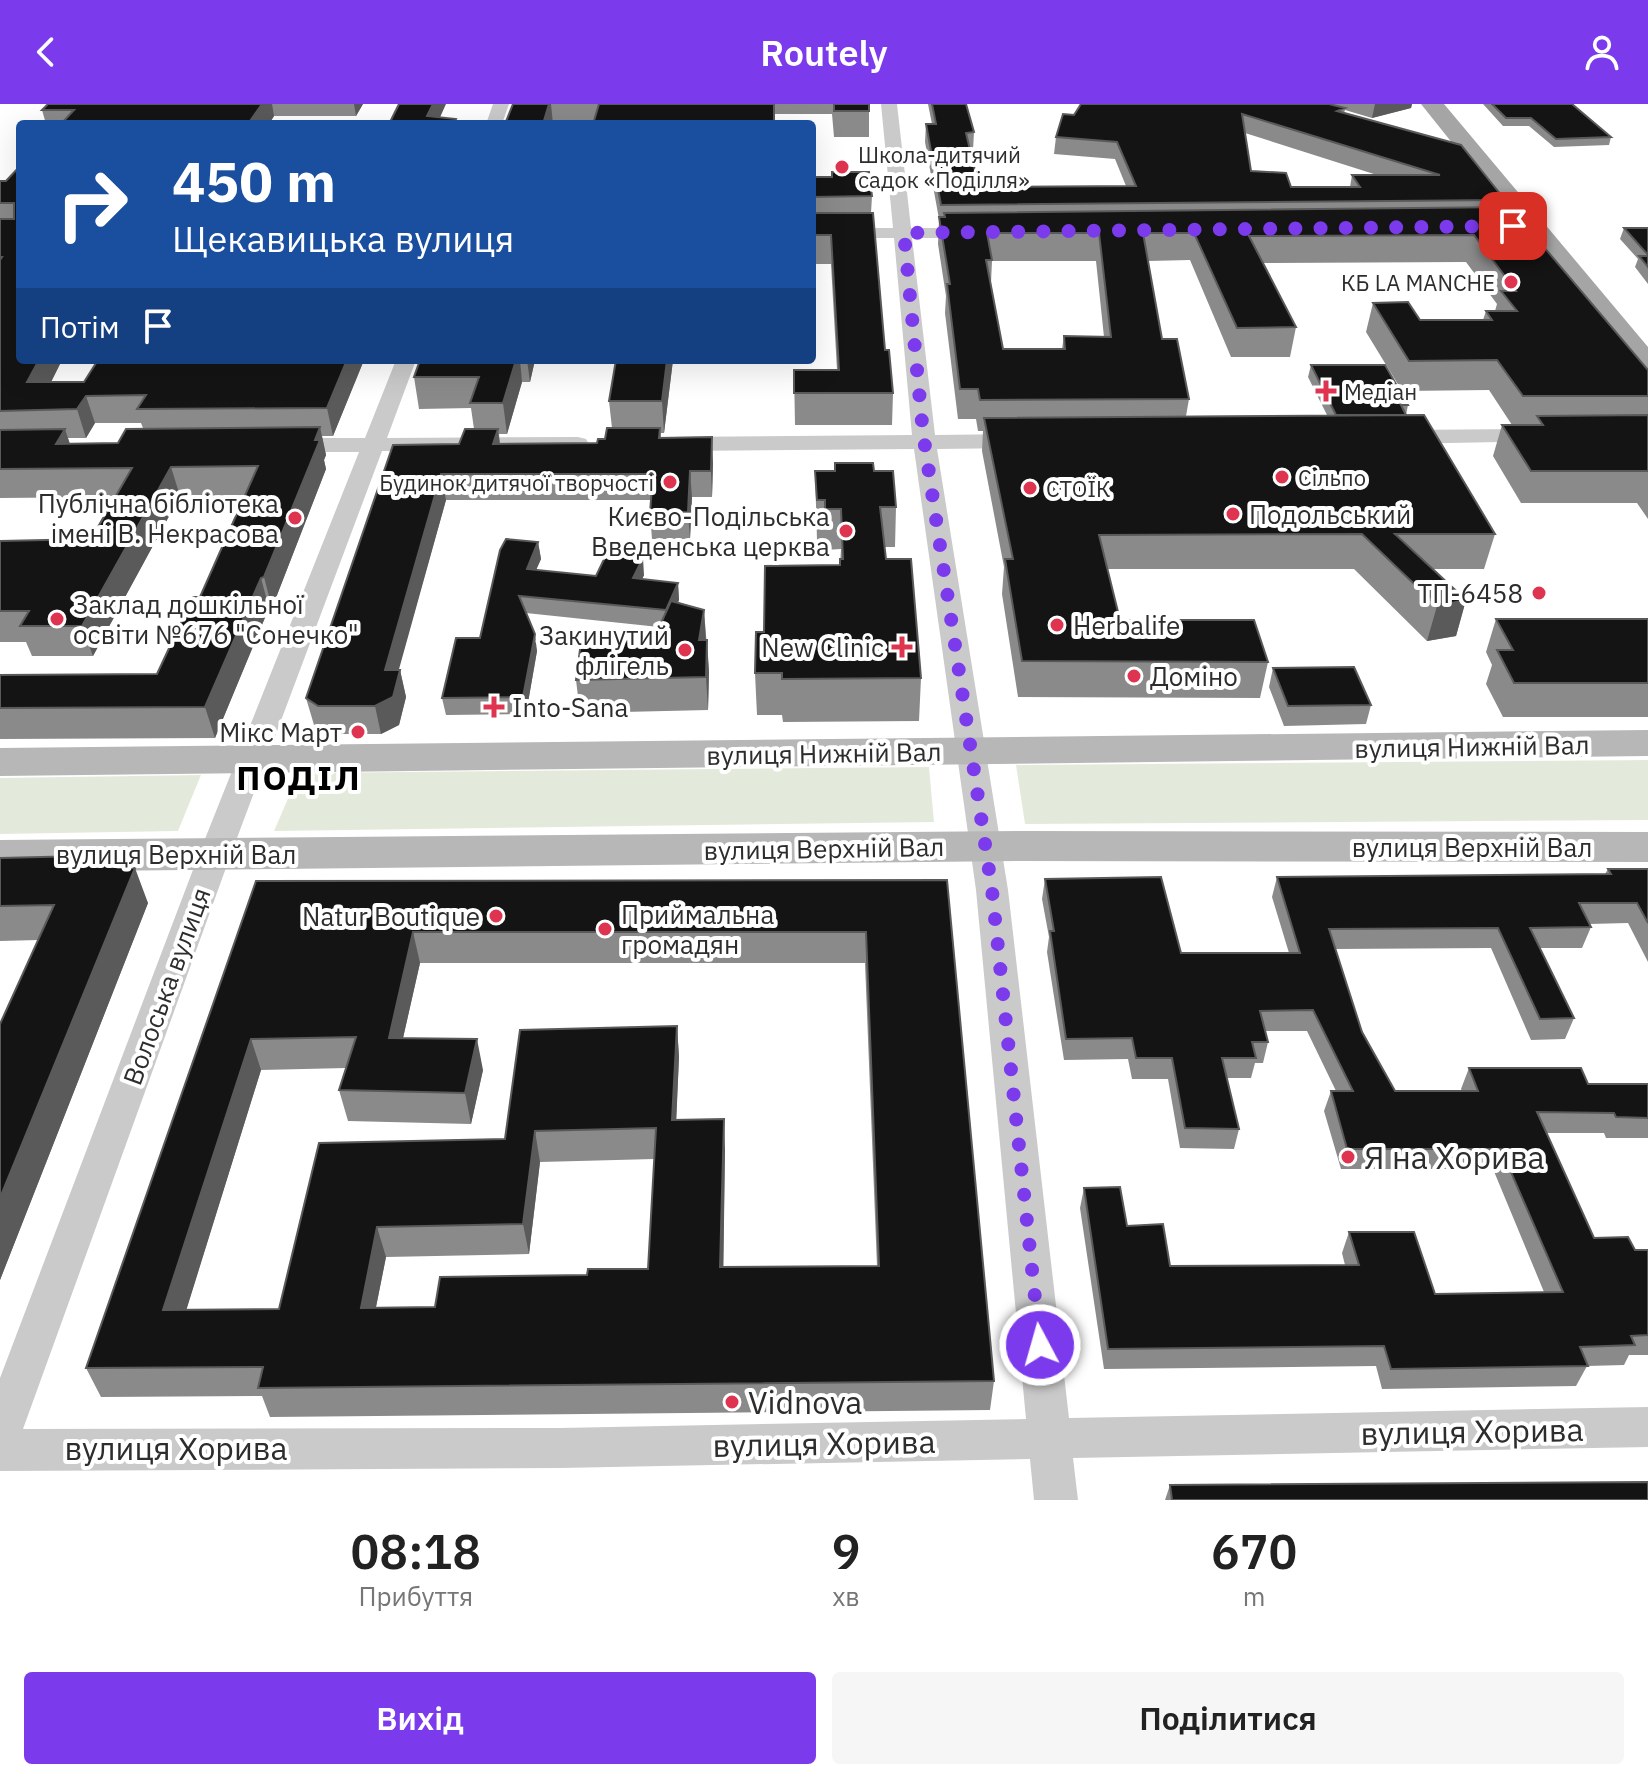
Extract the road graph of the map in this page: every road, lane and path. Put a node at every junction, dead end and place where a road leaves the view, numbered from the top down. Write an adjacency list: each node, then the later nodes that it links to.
1 (889, 104): 9 (street)
2 (1432, 104): 5 (main road)
3 (1454, 104): 5 (main road)
4 (1438, 145): 5 (street)
5 (1485, 155): 7 (main road); 11 (main road)
6 (1504, 226): 7 (street)
7 (1532, 226): 13 (main road)
8 (816, 233): 9 (street)
9 (904, 233): 10 (street); 17 (street)
10 (1000, 233)
11 (1648, 330)
12 (404, 364): 18 (street, Волоська вулиця)
13 (1648, 367)
14 (1560, 436): 15 (street)
15 (1372, 437)
16 (1040, 441): 17 (street)
17 (924, 442): 20 (street); 23 (street)
18 (373, 444): 19 (street); 21 (street); 24 (street, Волоська вулиця)
19 (602, 444)
20 (649, 444)
21 (265, 445)
22 (1648, 743): 23 (main road, вулиця Нижній Вал)
23 (971, 752): 24 (main road, вулиця Нижній Вал); 26 (street)
24 (251, 758): 25 (main road, вулиця Нижній Вал); 28 (street, Волоська вулиця)
25 (0, 762)
26 (984, 847): 27 (main road, вулиця Верхній Вал); 28 (main road, вулиця Верхній Вал); 32 (street)
27 (1648, 847)
28 (215, 854): 29 (main road, вулиця Верхній Вал); 31 (street, Волоська вулиця)
29 (0, 856)
30 (1648, 1427): 32 (street, вулиця Хорива)
31 (0, 1434)
32 (1050, 1440): 33 (street, вулиця Хорива); 34 (street)
33 (0, 1450)
34 (1056, 1500)

